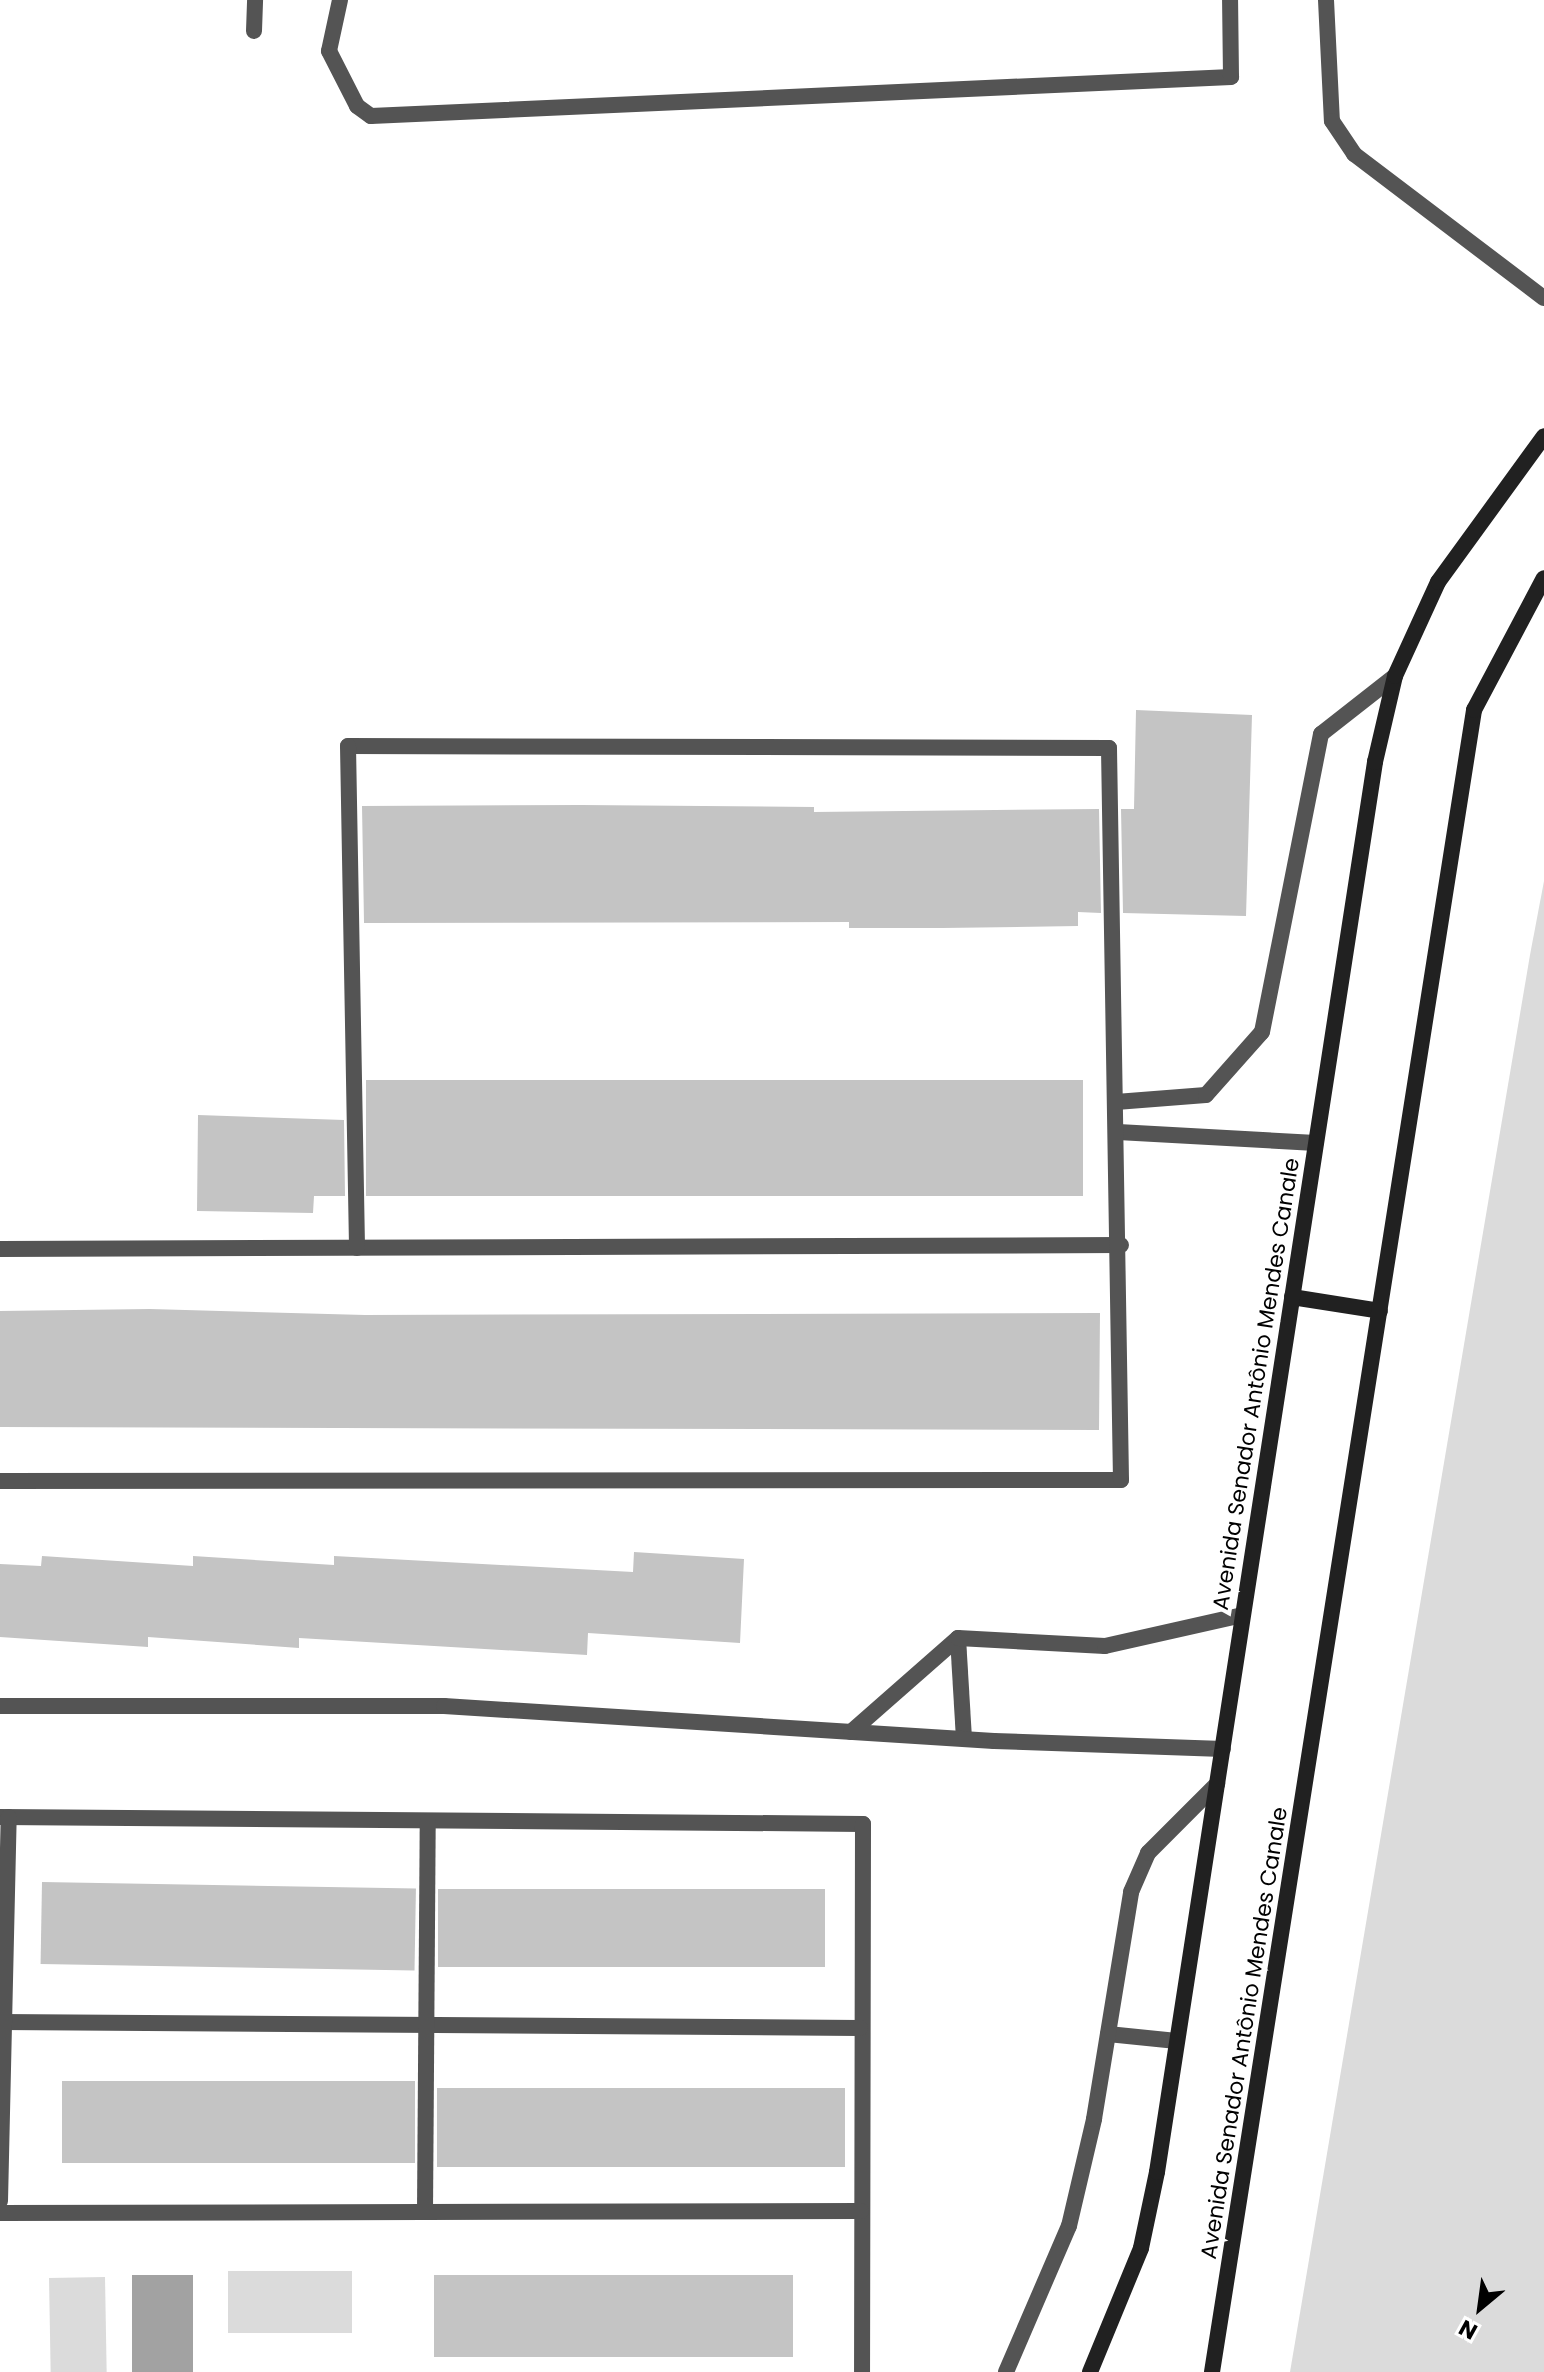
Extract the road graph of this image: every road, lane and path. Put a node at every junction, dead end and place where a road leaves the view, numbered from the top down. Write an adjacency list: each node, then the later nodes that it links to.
1 (255, 0): 5 (street)
2 (340, 0): 3 (street)
3 (1230, 0)
4 (1326, 0): 6 (street)
5 (254, 31)
6 (1544, 298)
7 (1544, 436): 9 (main road, Avenida Senador Antônio Mendes Canale)
8 (1544, 578): 17 (main road, Avenida Senador Antônio Mendes Canale)
9 (1395, 676): 10 (street); 12 (main road, Avenida Senador Antônio Mendes Canale)
10 (1116, 1102): 11 (street); 14 (street)
11 (1118, 1132): 12 (street); 13 (street)
12 (1316, 1143): 16 (main road, Avenida Senador Antônio Mendes Canale)
13 (1121, 1245): 14 (street); 18 (street)
14 (357, 1248): 15 (street)
15 (0, 1249)
16 (1292, 1297): 17 (main road); 19 (main road, Avenida Senador Antônio Mendes Canale)
17 (1380, 1311): 40 (main road, Avenida Senador Antônio Mendes Canale)
18 (0, 1481)
19 (1243, 1615): 20 (street); 24 (main road, Avenida Senador Antônio Mendes Canale)
20 (958, 1638): 22 (street); 23 (street)
21 (0, 1706): 22 (street)
22 (851, 1732): 23 (street)
23 (964, 1739): 24 (street)
24 (1223, 1749): 25 (main road, Avenida Senador Antônio Mendes Canale)
25 (1217, 1784): 31 (street); 32 (main road, Avenida Senador Antônio Mendes Canale)
26 (4, 1817): 27 (street); 28 (street)
27 (428, 1822): 29 (street); 30 (street)
28 (2, 2022): 29 (street); 33 (street)
29 (427, 2026): 30 (street); 35 (street)
30 (860, 2028): 34 (street)
31 (1108, 2034): 32 (street); 38 (street)
32 (1177, 2041): 39 (main road, Avenida Senador Antônio Mendes Canale)
33 (0, 2201)
34 (861, 2211): 35 (street); 37 (street)
35 (425, 2212): 36 (street)
36 (0, 2213)
37 (862, 2372)
38 (1006, 2372)
39 (1090, 2372)
40 (1212, 2372)

